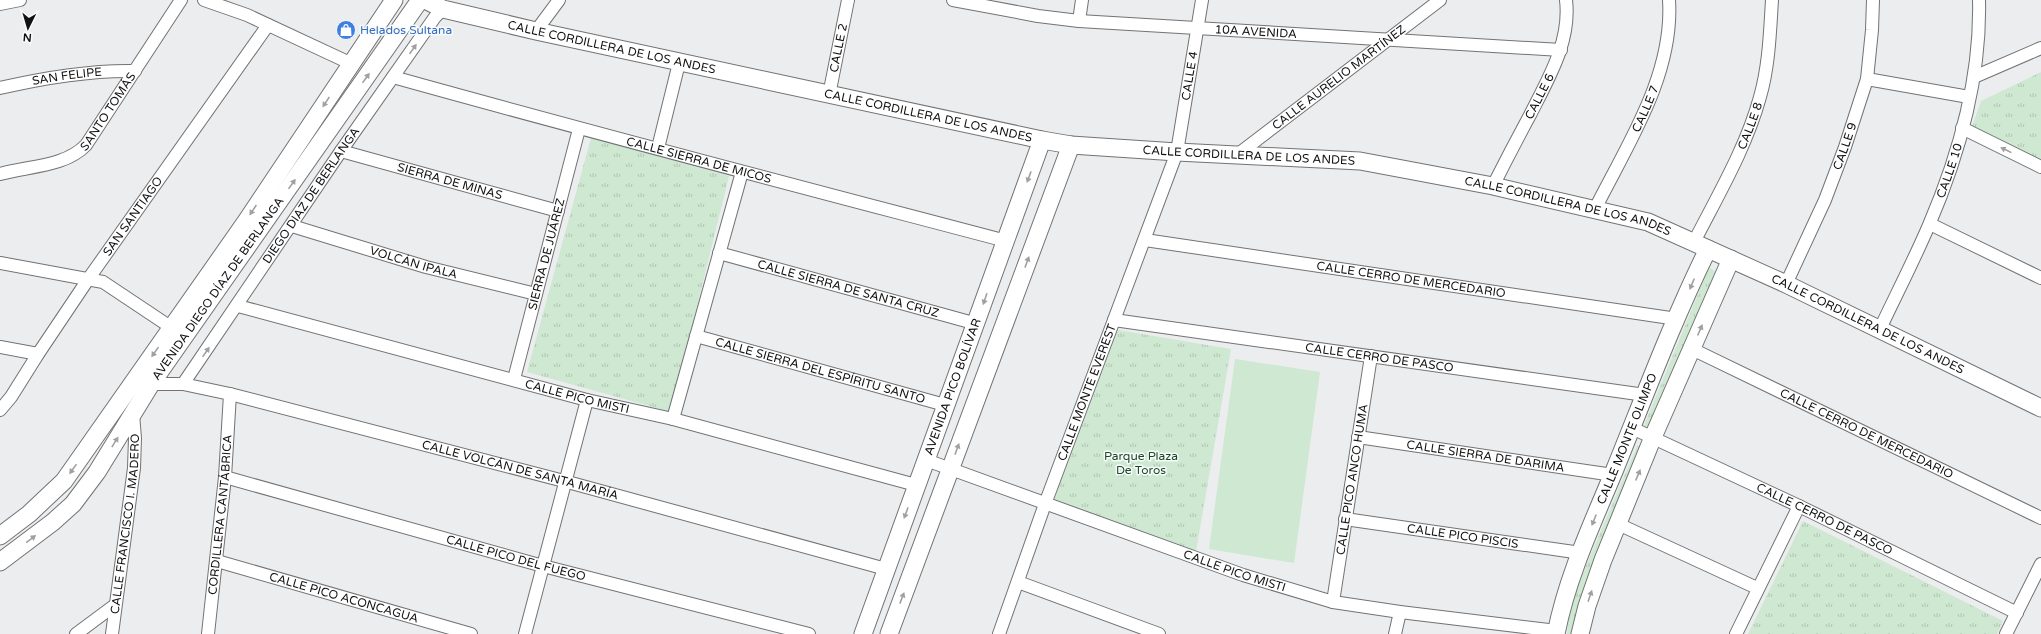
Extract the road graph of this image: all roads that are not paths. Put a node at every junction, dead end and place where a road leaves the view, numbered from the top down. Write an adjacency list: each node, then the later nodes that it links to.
1 (20, 0): 18 (street)
2 (181, 0): 29 (street, SANTO TOMÁS)
3 (204, 0): 21 (street)
4 (394, 0): 28 (street, AVENIDA DIEGO DÍAZ DE BERLANGA)
5 (420, 0): 74 (street, AVENIDA DIEGO DÍAZ DE BERLANGA, one-way to 5)
6 (425, 0): 19 (street, CALLE CORDILLERA DE LOS ANDES)
7 (559, 0): 23 (street)
8 (848, 0): 34 (street, CALLE 2)
9 (953, 0): 20 (street, 10A AVENIDA)
10 (1082, 0): 20 (street)
11 (1202, 0): 22 (street, CALLE 4)
12 (1440, 0): 24 (street, CALLE AURELIO MARTÍNEZ)
13 (1566, 0): 26 (street, CALLE 6)
14 (1669, 0): 48 (street, CALLE 7)
15 (1772, 0): 54 (street, CALLE 8)
16 (1873, 0): 32 (street, CALLE 9)
17 (1979, 0): 31 (street, CALLE 10)
18 (0, 4)
19 (443, 9): 23 (street, CALLE CORDILLERA DE LOS ANDES); 30 (street, DIEGO DIAZ DE BERLANGA, one-way to 19)
20 (1079, 21): 22 (street, 10A AVENIDA)
21 (268, 25): 28 (street); 58 (street, SAN SANTIAGO)
22 (1198, 28): 24 (street, 10A AVENIDA); 42 (street, CALLE 4)
23 (536, 30): 27 (street, CALLE CORDILLERA DE LOS ANDES)
24 (1388, 39): 26 (street, 10A AVENIDA); 43 (street, CALLE AURELIO MARTÍNEZ)
25 (2041, 48): 31 (street)
26 (1561, 50): 47 (street, CALLE 6)
27 (679, 63): 34 (street, CALLE CORDILLERA DE LOS ANDES); 40 (street)
28 (352, 64): 66 (street, AVENIDA DIEGO DÍAZ DE BERLANGA, one-way to 66)
29 (135, 71): 33 (street, SAN FELIPE); 46 (street, SANTO TOMÁS)
30 (393, 77): 37 (street, CALLE SIERRA DE MICOS); 41 (street, DIEGO DIAZ DE BERLANGA)
31 (1974, 77): 35 (street, CALLE 10)
32 (1867, 79): 35 (street); 60 (street, CALLE 9)
33 (0, 88)
34 (829, 96): 38 (street, CALLE CORDILLERA DE LOS ANDES)
35 (1969, 97): 36 (street, CALLE 10)
36 (1962, 128): 44 (street, one-way to 36); 50 (street, CALLE 10)
37 (579, 129): 40 (street, CALLE SIERRA DE MICOS); 49 (street, SIERRA DE JUÁREZ)
38 (1042, 140): 39 (street, CALLE CORDILLERA DE LOS ANDES); 53 (street, AVENIDA PICO BOLÍVAR, one-way to 53)
39 (1071, 144): 42 (street, CALLE CORDILLERA DE LOS ANDES); 88 (street, AVENIDA PICO BOLÍVAR, one-way to 39)
40 (658, 148): 45 (street, CALLE SIERRA DE MICOS)
41 (341, 151): 49 (street, SIERRA DE MINAS); 51 (street, DIEGO DIAZ DE BERLANGA)
42 (1177, 152): 43 (street, CALLE CORDILLERA DE LOS ANDES); 52 (street, CALLE MONTE EVEREST)
43 (1237, 155): 47 (street, CALLE CORDILLERA DE LOS ANDES)
44 (2041, 167)
45 (742, 172): 53 (street, CALLE SIERRA DE MICOS); 55 (street)
46 (0, 174)
47 (1493, 186): 48 (street, CALLE CORDILLERA DE LOS ANDES)
48 (1594, 209): 54 (street, CALLE CORDILLERA DE LOS ANDES)
49 (558, 211): 61 (street, SIERRA DE JUÁREZ)
50 (1930, 224): 59 (street); 67 (street, CALLE 10)
51 (292, 226): 61 (street, VOLCÁN IPALA); 62 (street, DIEGO DIAZ DE BERLANGA)
52 (1145, 240): 63 (street, CALLE CERRO DE MERCEDARIO); 64 (street, CALLE MONTE EVEREST)
53 (1006, 241): 65 (street, AVENIDA PICO BOLÍVAR, one-way to 65)
54 (1701, 245): 56 (street, CALLE CORDILLERA DE LOS ANDES); 63 (street, CALLE MONTE OLIMPO, one-way to 63)
55 (719, 253): 65 (street, CALLE SIERRA DE SANTA CRUZ); 68 (street)
56 (1731, 260): 60 (street, CALLE CORDILLERA DE LOS ANDES); 70 (street, CALLE MONTE OLIMPO, one-way to 56)
57 (0, 263): 58 (street)
58 (89, 278): 66 (street); 71 (street, SAN SANTIAGO)
59 (2041, 278)
60 (1786, 284): 67 (street, CALLE CORDILLERA DE LOS ANDES)
61 (536, 294): 73 (street, SIERRA DE JUÁREZ)
62 (238, 306): 73 (street, CALLE PICO MISTI); 75 (street, DIEGO DIAZ DE BERLANGA, one-way to 62)
63 (1677, 319): 77 (street, CALLE MONTE OLIMPO)
64 (1114, 320): 72 (street, CALLE CERRO DE PASCO); 93 (street, CALLE MONTE EVEREST)
65 (977, 324): 79 (street, AVENIDA PICO BOLÍVAR)
66 (172, 328): 98 (street, AVENIDA DIEGO DÍAZ DE BERLANGA, one-way to 98)
67 (1880, 329): 80 (street, CALLE CORDILLERA DE LOS ANDES)
68 (696, 336): 79 (street, CALLE SIERRA DEL ESPÍRITU SANTO); 83 (street)
69 (0, 346): 71 (street)
70 (1692, 349): 86 (street, CALLE MONTE OLIMPO); 95 (street, CALLE CERRO DE MERCEDARIO)
71 (38, 354): 81 (street, SAN SANTIAGO)
72 (1370, 356): 77 (street, CALLE CERRO DE PASCO); 85 (street, CALLE PICO ANCO HUMA)
73 (514, 379): 78 (street, CALLE PICO MISTI)
74 (151, 384): 75 (street, CALLE VOLCÁN DE SANTA MARÍA); 82 (street, AVENIDA DIEGO DÍAZ DE BERLANGA)
75 (183, 384): 76 (street, CALLE VOLCÁN DE SANTA MARÍA)
76 (230, 394): 90 (street, CORDILLERA CANTÁBRICA); 91 (street, CALLE VOLCÁN DE SANTA MARÍA)
77 (1645, 396): 84 (street, CALLE MONTE OLIMPO)
78 (587, 400): 83 (street, CALLE PICO MISTI); 91 (street)
79 (945, 405): 87 (street, AVENIDA PICO BOLÍVAR)
80 (2041, 408)
81 (0, 410)
82 (133, 414): 101 (street, AVENIDA DIEGO DÍAZ DE BERLANGA, one-way to 82); 108 (street, CALLE FRANCISCO I. MADERO)
83 (673, 419): 92 (street, CALLE PICO MISTI)
84 (1632, 428): 86 (street, CALLE CERRO DE PASCO); 89 (street, CALLE MONTE OLIMPO)
85 (1358, 436): 89 (street, CALLE SIERRA DE DARIMA); 96 (street, CALLE PICO ANCO HUMA)
86 (1653, 438): 94 (street, CALLE CERRO DE PASCO); 97 (street, CALLE MONTE OLIMPO, one-way to 86)
87 (926, 460): 88 (street, CALLE PICO MISTI); 92 (street, AVENIDA PICO BOLÍVAR)
88 (950, 470): 93 (street, CALLE PICO MISTI); 119 (street, AVENIDA PICO BOLÍVAR, one-way to 88)
89 (1613, 475): 99 (street, CALLE MONTE OLIMPO, one-way to 99)
90 (225, 477): 100 (street, CORDILLERA CANTÁBRICA); 103 (street, CALLE PICO DEL FUEGO)
91 (564, 481): 103 (street); 104 (street, CALLE VOLCÁN DE SANTA MARÍA)
92 (916, 485): 104 (street, AVENIDA PICO BOLÍVAR, one-way to 104)
93 (1045, 504): 105 (street, CALLE MONTE EVEREST); 107 (street, CALLE PICO MISTI)
94 (1799, 506): 106 (street); 110 (street, CALLE CERRO DE PASCO)
95 (2041, 518)
96 (1345, 519): 99 (street, CALLE PICO PISCIS); 107 (street, CALLE PICO ANCO HUMA)
97 (1618, 524): 106 (street); 123 (street, CALLE MONTE OLIMPO, one-way to 97)
98 (0, 536)
99 (1581, 553): 111 (street, CALLE MONTE OLIMPO)
100 (217, 561): 114 (street, CORDILLERA CANTÁBRICA); 115 (street, CALLE PICO ACONCAGUA)
101 (0, 562)
102 (2041, 564): 110 (street)
103 (543, 566): 116 (street); 117 (street, CALLE PICO DEL FUEGO)
104 (886, 569): 118 (street, AVENIDA PICO BOLÍVAR)
105 (1018, 582): 120 (street, CALLE MONTE EVEREST); 121 (street)
106 (1757, 588): 124 (street)
107 (1333, 602): 109 (street, CALLE PICO MISTI)
108 (116, 605): 112 (street); 113 (street, CALLE FRANCISCO I. MADERO)
109 (1400, 612): 111 (street, CALLE PICO MISTI); 122 (street)
110 (2017, 613): 125 (street)
111 (1556, 633)
112 (76, 634)
113 (112, 634)
114 (208, 634)
115 (471, 634)
116 (525, 634)
117 (809, 634)
118 (863, 634)
119 (889, 634)
120 (999, 634)
121 (1158, 634)
122 (1396, 634)
123 (1582, 634)
124 (1736, 634)
125 (2006, 634)

